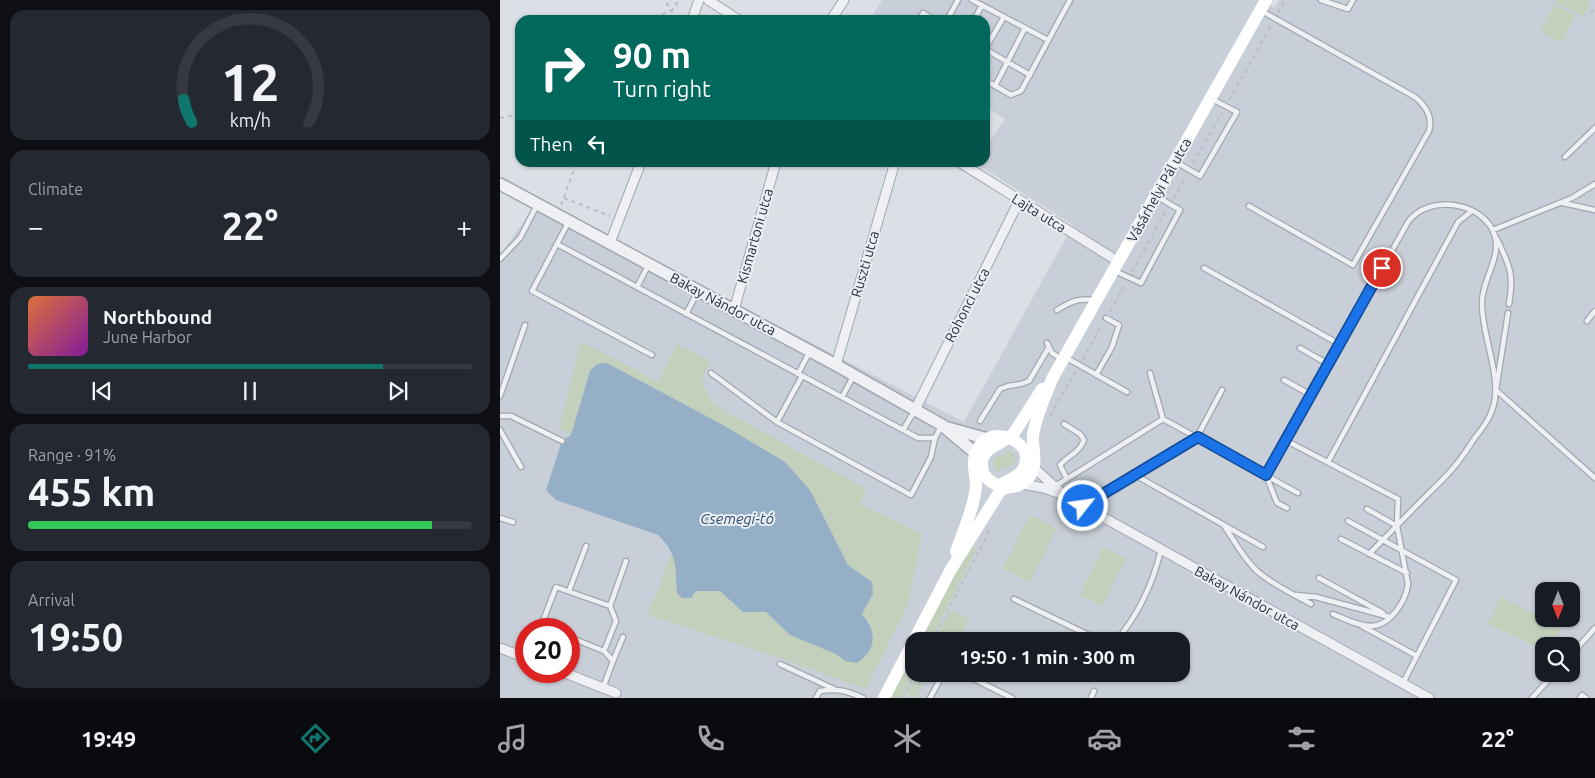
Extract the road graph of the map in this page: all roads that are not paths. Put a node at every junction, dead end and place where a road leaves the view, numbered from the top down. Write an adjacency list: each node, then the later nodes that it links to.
1 (699, 0): 11 (street)
2 (708, 0): 12 (street)
3 (844, 0): 13 (street)
4 (958, 0): 14 (lane)
5 (972, 0): 9 (lane)
6 (1070, 0): 18 (lane)
7 (1322, 0): 8 (lane)
8 (1353, 0)
9 (982, 5): 15 (lane); 16 (lane)
10 (1263, 5): 25 (main road, Vásárhelyi Pál utca); 39 (lane)
11 (694, 15)
12 (732, 15)
13 (834, 15)
14 (950, 15)
15 (977, 15)
16 (1004, 17): 17 (lane); 19 (lane)
17 (1025, 28): 18 (lane); 21 (lane)
18 (1048, 40): 22 (lane)
19 (990, 41)
20 (990, 52): 21 (lane)
21 (1007, 62): 22 (lane); 24 (lane)
22 (1030, 75): 24 (lane)
23 (990, 83): 24 (lane)
24 (995, 86)
25 (1211, 98): 28 (main road, Vásárhelyi Pál utca); 28 (lane)
26 (1595, 128): 27 (lane)
27 (1565, 157)
28 (1175, 162): 35 (main road, Vásárhelyi Pál utca)
29 (639, 167): 44 (street)
30 (775, 167): 54 (street, Kismartoni utca)
31 (894, 167): 68 (street, Ruszti utca)
32 (967, 167): 36 (street, Lajta utca)
33 (500, 184): 38 (street, Bakay Nándor utca)
34 (1595, 184): 37 (lane)
35 (1156, 196): 48 (main road, Vásárhelyi Pál utca); 48 (lane)
36 (1019, 201): 48 (street, Lajta utca); 82 (street, Rohonci utca)
37 (1562, 202): 40 (lane); 43 (lane)
38 (538, 204): 42 (street, Bakay Nándor utca); 46 (lane)
39 (1248, 206)
40 (1595, 210)
41 (1472, 211): 43 (lane); 62 (lane); 99 (lane)
42 (569, 222): 44 (street, Bakay Nándor utca); 45 (lane)
43 (1493, 230): 53 (lane); 77 (lane)
44 (610, 243): 47 (street, Bakay Nándor utca)
45 (557, 244): 50 (lane); 65 (lane)
46 (500, 259)
47 (649, 264): 50 (lane); 51 (street, Bakay Nándor utca)
48 (1116, 266): 52 (main road, Vásárhelyi Pál utca)
49 (1204, 268): 62 (lane)
50 (637, 287): 58 (lane)
51 (698, 291): 54 (street, Bakay Nándor utca); 58 (lane)
52 (1097, 300): 55 (lane); 66 (main road, Vásárhelyi Pál utca)
53 (1509, 304)
54 (734, 310): 64 (street, Bakay Nándor utca)
55 (1057, 310)
56 (1595, 310): 60 (lane)
57 (1508, 313): 77 (lane)
58 (686, 314): 71 (lane)
59 (1106, 318): 73 (lane)
60 (1587, 321)
61 (525, 325): 80 (lane)
62 (1339, 344): 67 (lane)
63 (1300, 348): 67 (lane)
64 (810, 351): 68 (street, Bakay Nándor utca); 71 (lane)
65 (652, 354)
66 (1064, 359): 73 (lane); 74 (main road, Vásárhelyi Pál utca); 86 (lane)
67 (1328, 364): 79 (lane)
68 (836, 365): 72 (street, Bakay Nándor utca)
69 (711, 373): 87 (lane)
70 (1150, 373): 85 (lane)
71 (800, 375): 81 (lane); 87 (lane)
72 (854, 375): 81 (lane); 82 (street, Bakay Nándor utca)
73 (1096, 375): 78 (lane)
74 (1052, 380): 83 (main road, Vásárhelyi Pál utca); 92 (main road, Vásárhelyi Pál utca)
75 (1284, 380): 79 (lane)
76 (1222, 390): 93 (lane)
77 (1496, 390): 104 (lane); 119 (lane)
78 (1127, 392)
79 (1311, 395): 96 (lane)
80 (500, 396)
81 (842, 397): 91 (lane)
82 (915, 410): 89 (street, Bakay Nándor utca); 91 (lane)
83 (1039, 412): 98 (main road, Vásárhelyi Pál utca); 98 (main road, Vásárhelyi Pál utca)
84 (500, 416): 97 (lane)
85 (1164, 419): 93 (lane); 105 (lane)
86 (980, 421)
87 (777, 422): 94 (lane)
88 (1064, 424): 105 (lane)
89 (943, 426): 94 (lane); 95 (street, Bakay Nándor utca); 100 (street, Bakay Nándor utca)
90 (500, 430): 101 (lane)
91 (903, 430): 94 (lane)
92 (1006, 437): 95 (main road); 98 (main road); 100 (main road, Vásárhelyi Pál utca)
93 (1198, 437): 102 (lane); 103 (lane)
94 (935, 438)
95 (988, 439): 100 (main road)
96 (1285, 440): 99 (lane); 103 (lane)
97 (562, 441)
98 (1029, 460): 106 (main road, Vásárhelyi Pál utca); 107 (main road, Vásárhelyi Pál utca); 108 (street, Bakay Nándor utca)
99 (1328, 462): 119 (lane)
100 (980, 463): 107 (main road); 114 (main road, Vásárhelyi Pál utca); 114 (main road, Vásárhelyi Pál utca)
101 (521, 467)
102 (1135, 475): 111 (lane); 118 (lane)
103 (1266, 475): 109 (lane); 112 (lane)
104 (1595, 478)
105 (1067, 479): 108 (lane)
106 (1022, 484): 107 (main road); 110 (street, Bakay Nándor utca)
107 (1002, 487): 128 (main road, Vásárhelyi Pál utca)
108 (1054, 487): 110 (street, Bakay Nándor utca)
109 (1298, 493)
110 (1065, 496): 111 (street, Bakay Nándor utca)
111 (1083, 506): 124 (street, Bakay Nándor utca)
112 (1287, 508)
113 (1367, 510): 119 (lane)
114 (970, 511): 128 (main road, Vásárhelyi Pál utca)
115 (500, 518): 117 (lane)
116 (1348, 521): 121 (lane)
117 (513, 522)
118 (1224, 525): 123 (lane); 132 (lane)
119 (1397, 526): 121 (lane); 125 (lane)
120 (1341, 539): 126 (lane)
121 (1382, 540): 125 (lane); 126 (lane)
122 (586, 546): 131 (lane)
123 (1263, 547)
124 (1162, 550): 142 (lane); 156 (street, Bakay Nándor utca)
125 (1403, 552): 129 (lane); 149 (lane)
126 (1370, 554): 129 (lane)
127 (626, 561): 135 (lane)
128 (950, 571): 163 (main road, Vásárhelyi Pál utca)
129 (1407, 573): 137 (lane)
130 (1318, 578): 137 (lane)
131 (569, 591): 135 (lane); 138 (lane)
132 (1293, 594): 134 (lane); 137 (lane)
133 (1014, 599): 141 (lane)
134 (1311, 604)
135 (610, 606): 147 (lane)
136 (1334, 614): 139 (lane)
137 (1390, 617): 139 (lane)
138 (544, 618)
139 (1356, 623): 149 (lane)
140 (1595, 628): 145 (lane)
141 (1082, 632)
142 (1123, 632)
143 (622, 637): 150 (lane)
144 (580, 641): 147 (lane)
145 (1580, 645)
146 (500, 648): 148 (street)
147 (604, 651): 150 (lane)
148 (515, 653)
149 (1417, 656): 156 (lane)
150 (613, 661): 157 (lane)
151 (780, 664): 158 (lane)
152 (580, 679): 157 (street)
153 (939, 682): 164 (lane)
154 (980, 682): 165 (lane)
155 (1547, 682): 168 (lane)
156 (1403, 684): 167 (street, Bakay Nándor utca)
157 (603, 688): 160 (street)
158 (834, 689): 161 (lane); 162 (lane)
159 (1094, 691): 166 (lane)
160 (616, 693)
161 (816, 698)
162 (863, 698)
163 (884, 698)
164 (930, 698)
165 (1012, 698)
166 (1090, 698)
167 (1430, 698)
168 (1532, 698)
169 (1580, 698): 170 (lane)
170 (1586, 698)

